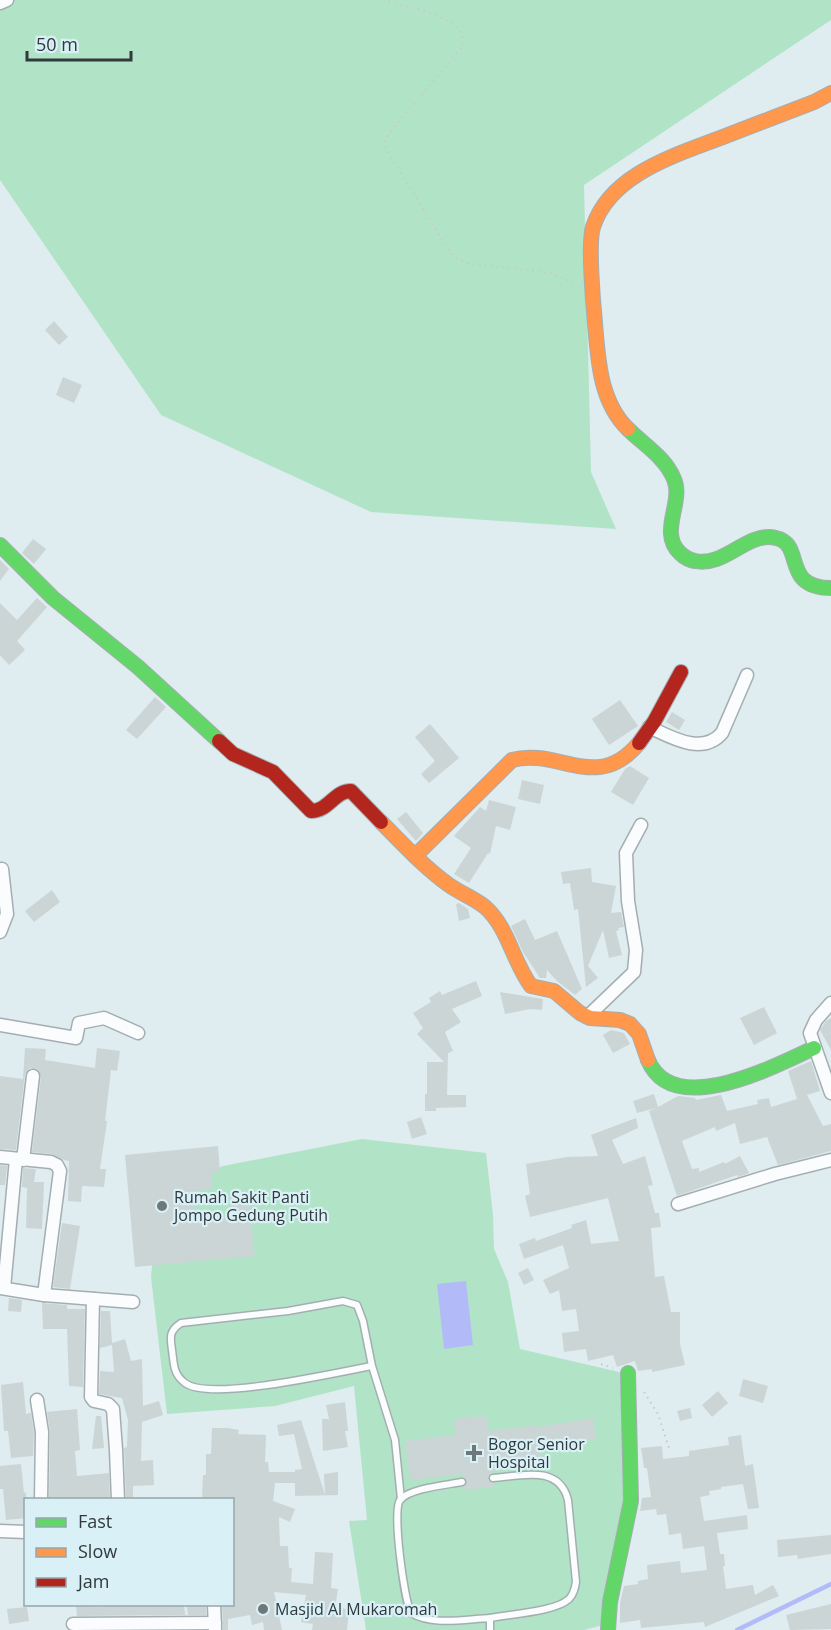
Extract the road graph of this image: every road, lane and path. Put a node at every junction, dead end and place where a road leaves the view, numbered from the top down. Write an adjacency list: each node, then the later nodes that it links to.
1 (7, 0): 3 (street)
2 (383, 0): 5 (path)
3 (0, 3)
4 (831, 93): 5 (street)
5 (592, 296): 7 (street)
6 (0, 545): 12 (street)
7 (831, 588)
8 (681, 672): 10 (street)
9 (747, 675): 10 (street)
10 (649, 727): 12 (street)
11 (641, 825): 16 (street)
12 (415, 856): 16 (street)
13 (2, 869): 14 (street)
14 (0, 932)
15 (831, 1004): 19 (street)
16 (587, 1017): 19 (street)
17 (0, 1025): 18 (street)
18 (138, 1033)
19 (814, 1048): 21 (street)
20 (33, 1076): 23 (street)
21 (831, 1094)
22 (0, 1157): 23 (street)
23 (19, 1159): 26 (street); 27 (street)
24 (831, 1160): 25 (street)
25 (678, 1204)
26 (2, 1288): 27 (street)
27 (44, 1295): 28 (street)
28 (93, 1299): 29 (street); 36 (street)
29 (133, 1302)
30 (372, 1366): 30 (lane); 37 (lane)
31 (628, 1373): 45 (street)
32 (37, 1400): 35 (street)
33 (493, 1478): 41 (lane)
34 (462, 1482): 37 (lane)
35 (41, 1498)
36 (118, 1498)
37 (401, 1499): 41 (lane)
38 (0, 1531): 39 (street)
39 (24, 1532)
40 (214, 1606): 43 (street)
41 (489, 1618): 44 (lane)
42 (73, 1624): 43 (street)
43 (215, 1626)
44 (490, 1630)
45 (608, 1630)

